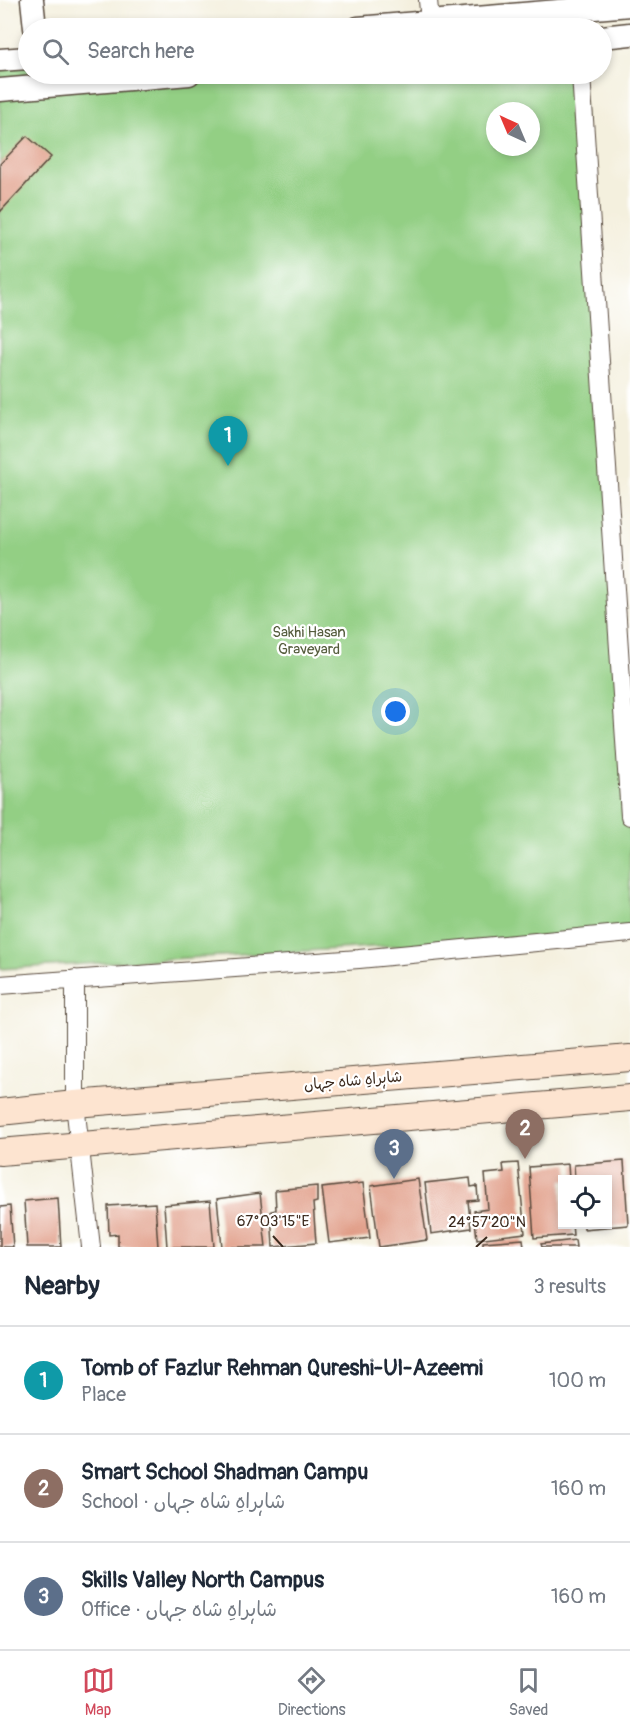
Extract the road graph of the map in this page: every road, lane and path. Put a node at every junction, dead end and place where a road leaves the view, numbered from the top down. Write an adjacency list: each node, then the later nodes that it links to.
1 (32, 0): 4 (street)
2 (630, 5): 3 (street)
3 (429, 11): 5 (street)
4 (34, 18)
5 (400, 18)
6 (630, 34): 7 (street)
7 (612, 36)
8 (18, 59): 9 (street)
9 (0, 60)
10 (71, 84): 12 (street)
11 (582, 84): 13 (street)
12 (0, 90)
13 (630, 816)
14 (630, 933): 15 (street)
15 (75, 979): 16 (street); 19 (street)
16 (0, 985)
17 (630, 1058): 19 (main road, شاہراہِ شاہ جہاں)
18 (630, 1098): 21 (main road)
19 (75, 1104): 20 (main road, شاہراہِ شاہ جہاں); 21 (street)
20 (0, 1112)
21 (78, 1145): 22 (main road); 23 (street)
22 (0, 1152)
23 (91, 1247)

